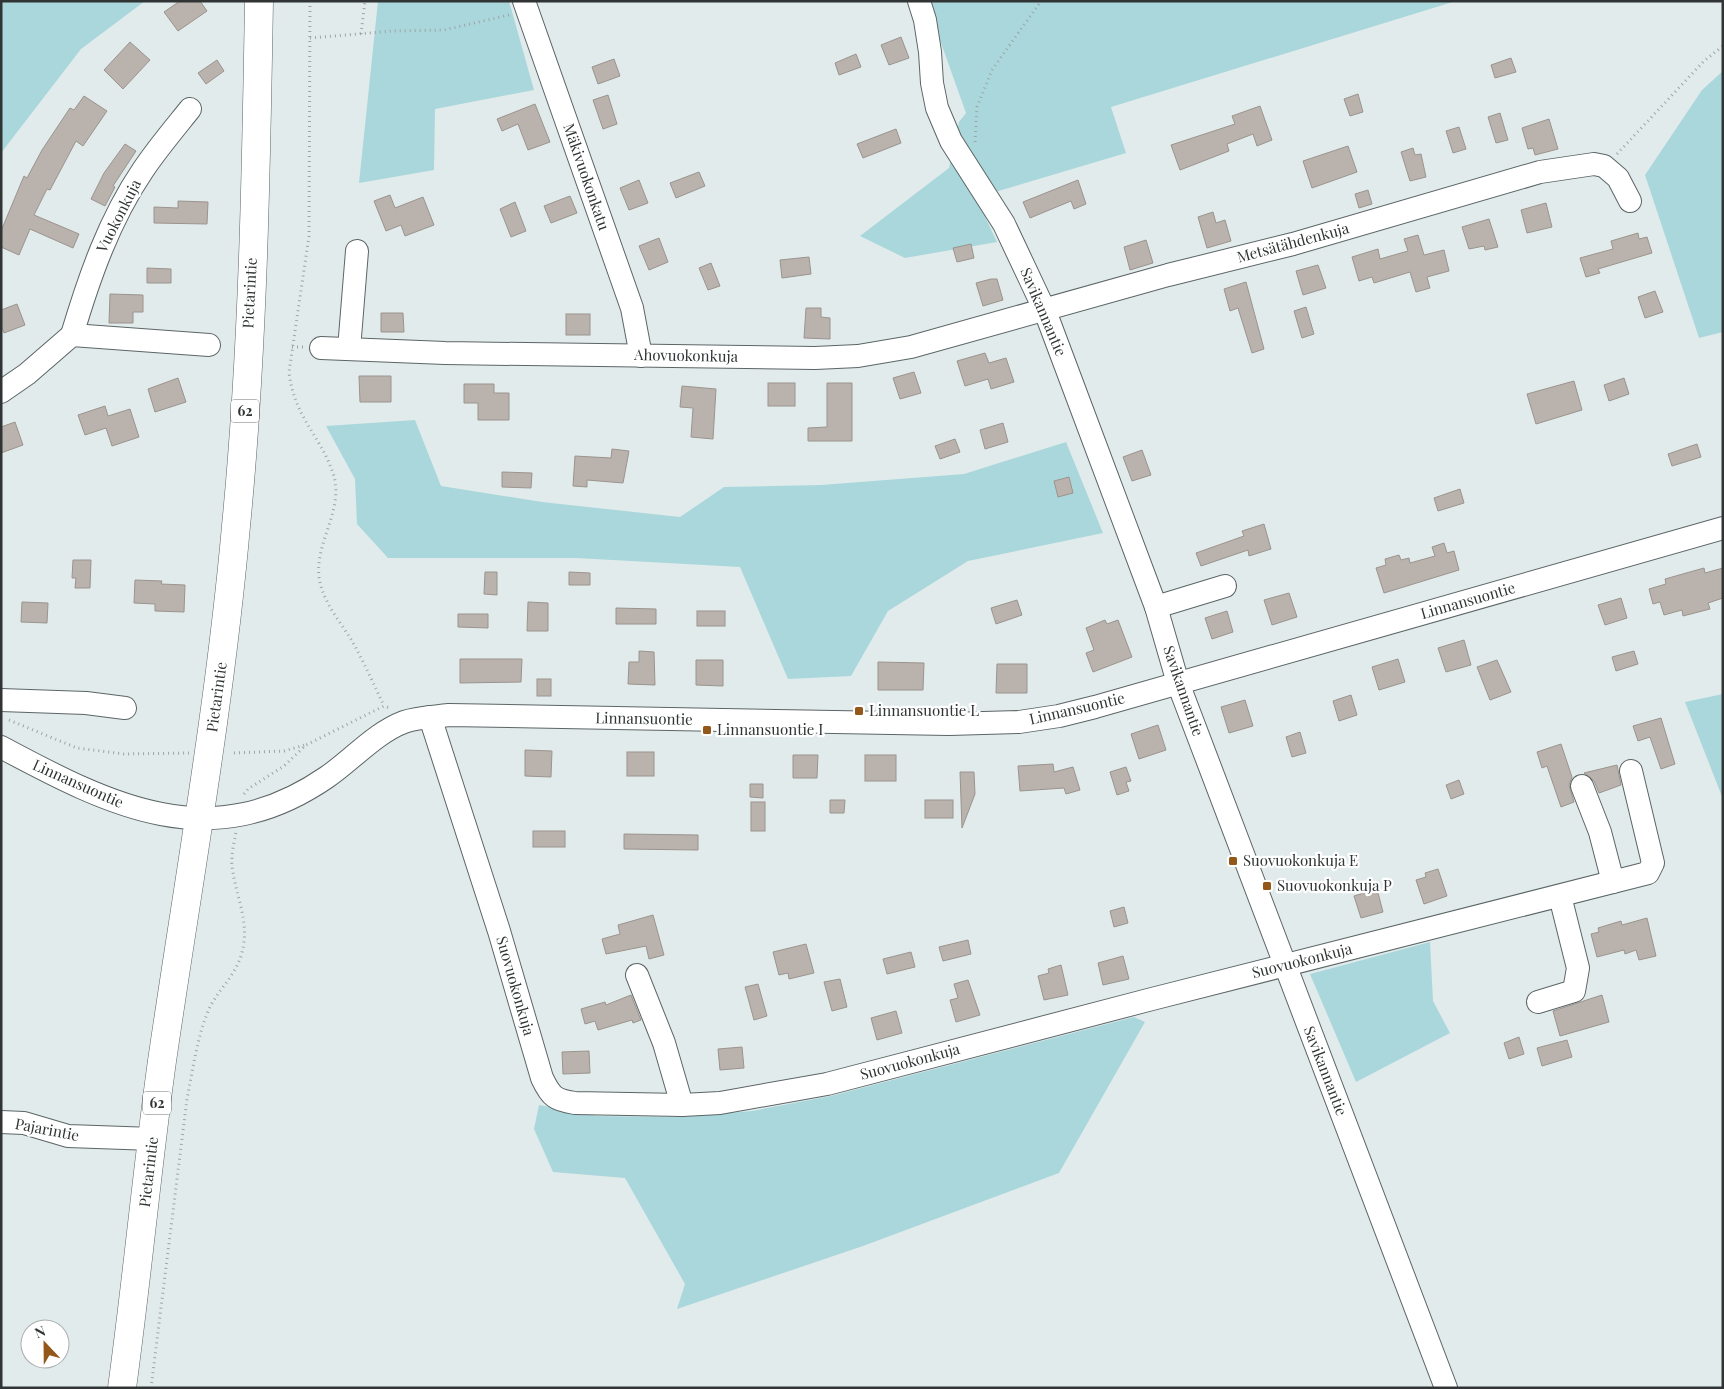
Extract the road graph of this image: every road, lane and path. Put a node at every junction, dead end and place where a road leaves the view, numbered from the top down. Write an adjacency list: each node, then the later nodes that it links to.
1 (259, 1): 37 (main road, Pietarintie / 62)
2 (365, 1): 6 (path)
3 (919, 1): 10 (street, Savikannantie)
4 (1041, 1): 10 (path)
5 (525, 6): 6 (path); 19 (street, Mäkivuokonkatu)
6 (361, 34): 7 (path)
7 (310, 38)
8 (1723, 46): 11 (path)
9 (190, 109): 15 (street, Vuokonkuja)
10 (964, 165): 14 (street, Savikannantie)
11 (1604, 166): 12 (street); 14 (street, Metsätähdenkuja)
12 (1630, 201)
13 (357, 251): 18 (street)
14 (1045, 311): 19 (street, Ahovuokonkuja); 23 (street, Savikannantie)
15 (72, 335): 16 (street); 20 (street)
16 (209, 345)
17 (321, 348): 18 (street, Ahovuokonkuja)
18 (349, 349): 19 (street, Ahovuokonkuja)
19 (641, 356)
20 (1, 392)
21 (1723, 528): 24 (street, Linnansuontie)
22 (1225, 586): 23 (street)
23 (1156, 607): 24 (street, Savikannantie)
24 (1178, 682): 28 (street, Linnansuontie); 40 (street, Savikannantie)
25 (1, 700): 27 (street)
26 (384, 706): 30 (path)
27 (125, 708)
28 (430, 717): 36 (street, Linnansuontie); 43 (street, Suovuokonkuja)
29 (2, 720): 32 (path)
30 (306, 745): 33 (path); 36 (path)
31 (1, 747): 37 (street, Linnansuontie)
32 (191, 753)
33 (234, 753)
34 (1631, 770): 38 (street, Suovuokonkuja)
35 (1582, 786): 38 (street)
36 (238, 814): 37 (street, Linnansuontie); 47 (path)
37 (199, 819): 45 (main road, Pietarintie / 62)
38 (1613, 882): 39 (street, Suovuokonkuja)
39 (1560, 896): 40 (street, Suovuokonkuja); 42 (street)
40 (1285, 965): 43 (street, Suovuokonkuja); 48 (street, Savikannantie)
41 (637, 975): 43 (street)
42 (1538, 1002)
43 (682, 1105)
44 (1, 1122): 45 (street, Pajarintie)
45 (153, 1139): 46 (main road, Pietarintie / 62)
46 (122, 1388)
47 (152, 1388)
48 (1446, 1388)

